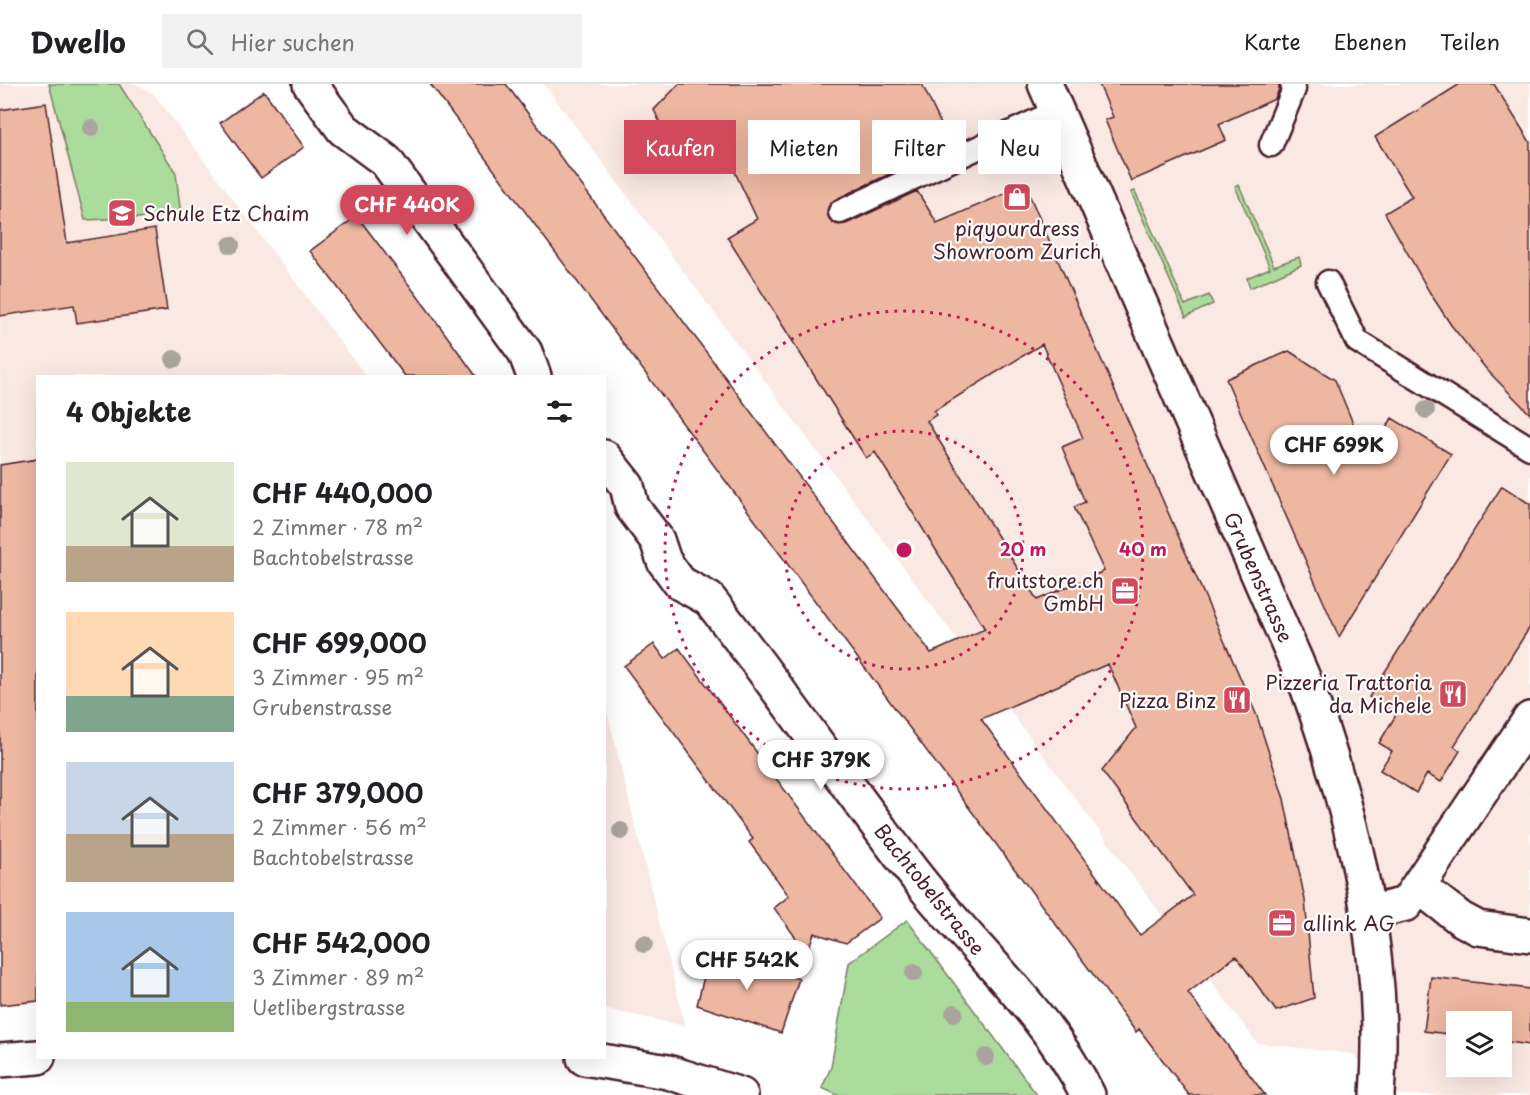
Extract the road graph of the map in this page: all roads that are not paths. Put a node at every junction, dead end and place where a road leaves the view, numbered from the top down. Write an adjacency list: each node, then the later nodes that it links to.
1 (310, 84): 7 (street)
2 (1292, 84): 4 (lane)
3 (1051, 98): 5 (lane); 12 (street, Grubenstrasse)
4 (1271, 145)
5 (840, 212)
6 (1328, 282): 8 (lane)
7 (534, 375)
8 (1530, 448)
9 (606, 460): 18 (street, Bachtobelstrasse)
10 (1530, 719): 11 (street)
11 (1418, 886): 12 (street); 13 (street)
12 (1368, 913): 19 (street, Grubenstrasse)
13 (1530, 935)
14 (36, 1056): 16 (street)
15 (590, 1059): 17 (street)
16 (0, 1060)
17 (741, 1095)
18 (1088, 1095)
19 (1377, 1095)

